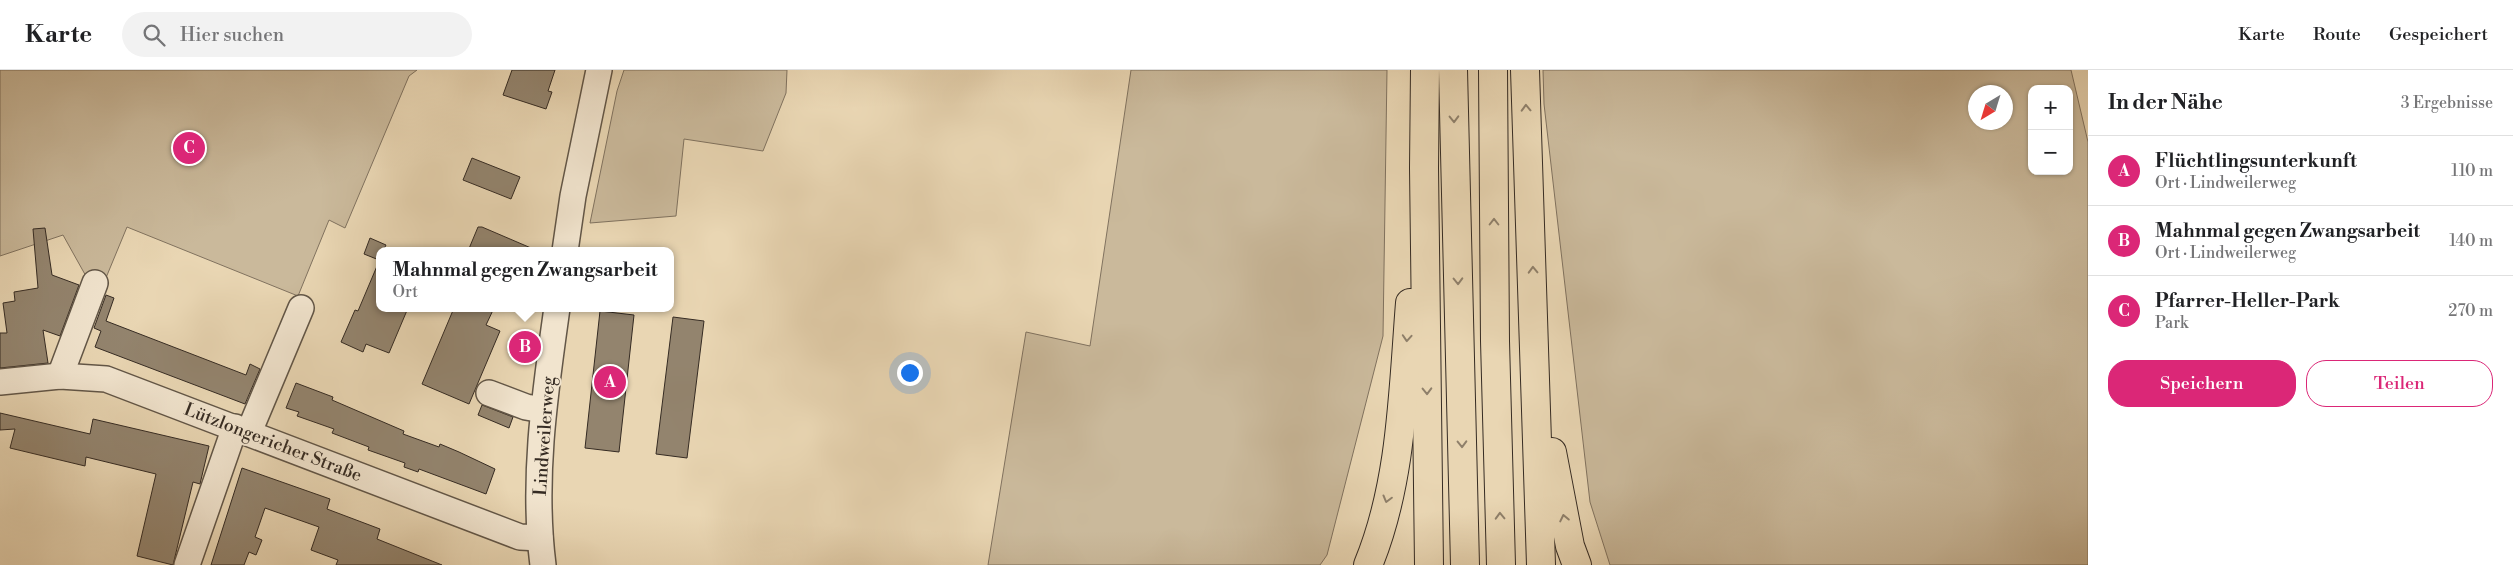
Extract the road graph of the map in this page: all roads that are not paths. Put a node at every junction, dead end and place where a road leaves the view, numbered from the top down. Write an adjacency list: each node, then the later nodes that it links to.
1 (1425, 70): 6 (highway)
2 (1453, 70): 22 (highway, one-way to 22)
3 (1493, 70): 23 (highway, one-way to 3)
4 (1525, 70): 11 (highway, one-way to 4)
5 (595, 78): 7 (street)
6 (1424, 168): 20 (highway, one-way to 20); 21 (highway, one-way to 21)
7 (566, 247)
8 (95, 283): 12 (street)
9 (301, 308): 16 (street)
10 (556, 312): 15 (street, Lindweilerweg)
11 (1534, 319): 24 (highway); 25 (highway, one-way to 11)
12 (60, 376): 13 (street, Lützlongericher Straße); 16 (street, Lützlongericher Straße)
13 (0, 382)
14 (490, 394): 15 (street)
15 (543, 410): 17 (street, Lindweilerweg)
16 (242, 429): 17 (street, Lützlongericher Straße); 18 (street)
17 (540, 538): 19 (street, Lindweilerweg)
18 (187, 565)
19 (543, 565)
20 (1368, 565)
21 (1429, 565)
22 (1464, 565)
23 (1501, 565)
24 (1541, 565)
25 (1577, 565)

